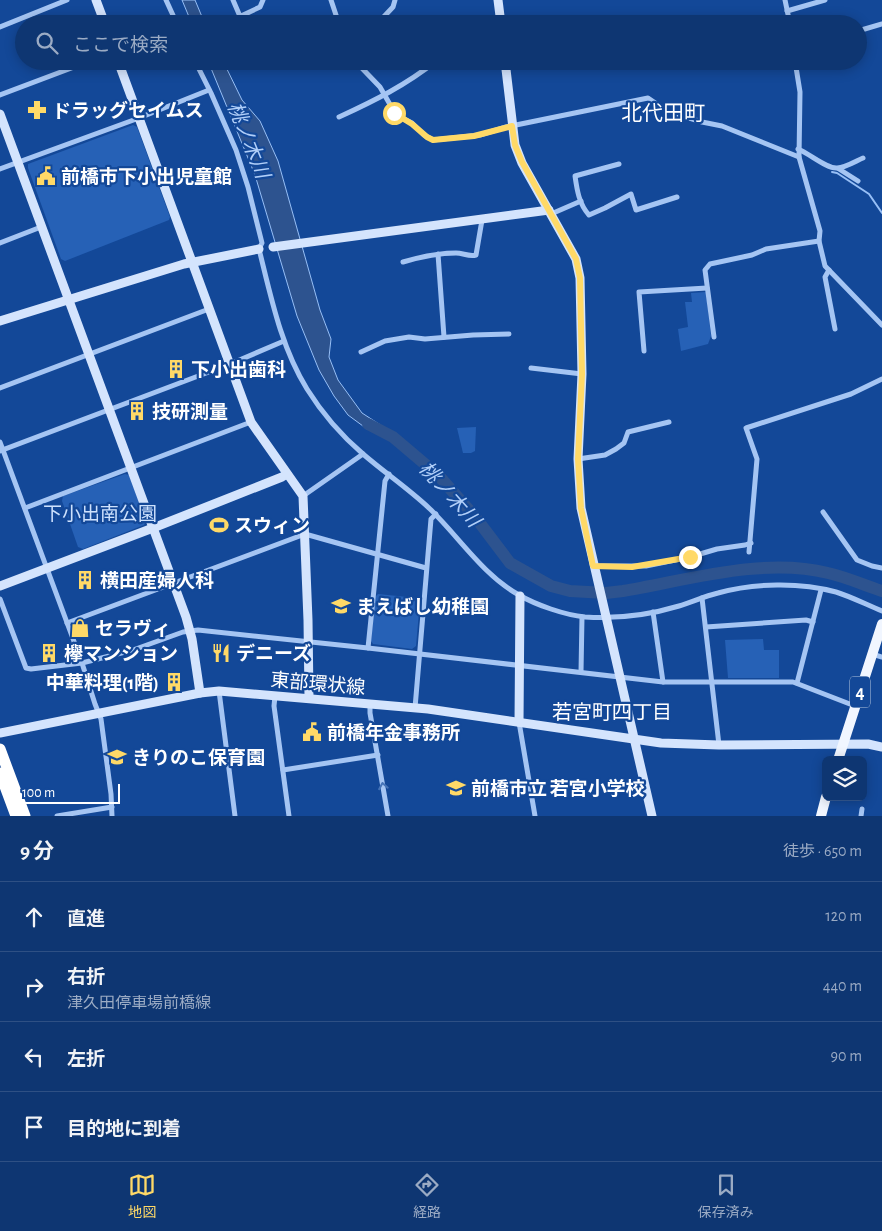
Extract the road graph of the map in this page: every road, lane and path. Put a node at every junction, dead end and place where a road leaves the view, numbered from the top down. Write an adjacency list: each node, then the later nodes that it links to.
1 (67, 0): 12 (street)
2 (96, 0): 13 (street)
3 (166, 0): 14 (street)
4 (233, 0): 15 (street)
5 (263, 0): 16 (street)
6 (331, 0): 17 (street)
7 (394, 0): 18 (street)
8 (498, 0): 19 (street)
9 (785, 0): 11 (street)
10 (826, 0): 11 (street)
11 (788, 11): 20 (street)
12 (30, 15)
13 (102, 15)
14 (173, 15)
15 (240, 15)
16 (243, 15)
17 (336, 15)
18 (385, 15)
19 (497, 15)
20 (789, 15)
21 (15, 21): 23 (street)
22 (882, 24): 24 (street)
23 (0, 27)
24 (867, 28)
25 (67, 70): 34 (street)
26 (121, 70): 37 (street)
27 (199, 70): 32 (street)
28 (364, 70): 33 (street)
29 (425, 70): 33 (street)
30 (506, 70): 38 (street)
31 (796, 70): 39 (street)
32 (209, 90): 37 (street); 55 (street)
33 (385, 95): 36 (street); 38 (street)
34 (0, 96)
35 (0, 114): 42 (street)
36 (339, 117)
37 (139, 118): 42 (street); 57 (street)
38 (512, 126): 40 (street); 49 (street)
39 (798, 149): 40 (street); 44 (street)
40 (799, 157): 52 (street)
41 (864, 158): 44 (street)
42 (18, 162): 45 (street); 51 (street)
43 (619, 164): 48 (street)
44 (838, 168): 46 (street)
45 (0, 169)
46 (858, 181)
47 (677, 198): 48 (street)
48 (581, 201): 49 (street)
49 (550, 212): 50 (street); 75 (street)
50 (482, 220): 54 (street); 56 (street)
51 (41, 227): 53 (street); 61 (street)
52 (819, 241): 59 (street); 60 (street)
53 (0, 243)
54 (273, 247): 55 (street)
55 (259, 249): 57 (street); 69 (street)
56 (438, 254): 58 (street); 67 (street)
57 (192, 262): 61 (street); 62 (street)
58 (403, 262)
59 (829, 270): 64 (street); 65 (street)
60 (707, 288): 68 (street); 70 (street)
61 (69, 299): 63 (street); 72 (street)
62 (209, 309): 72 (street); 73 (street)
63 (0, 321)
64 (882, 325)
65 (835, 329)
66 (509, 334): 67 (street)
67 (444, 337): 71 (street)
68 (714, 337)
69 (284, 341): 73 (street); 83 (street)
70 (644, 351)
71 (361, 352)
72 (90, 354): 77 (street); 78 (street)
73 (230, 364): 78 (street); 79 (street)
74 (531, 368): 75 (street)
75 (582, 374): 84 (street)
76 (882, 379): 94 (street)
77 (0, 388)
78 (110, 410): 82 (street); 85 (street)
79 (251, 422): 85 (street); 86 (street)
80 (669, 422): 84 (street)
81 (0, 442): 82 (street)
82 (1, 451): 89 (street)
83 (363, 454): 87 (street); 88 (street)
84 (578, 459): 100 (street)
85 (131, 469): 89 (street); 92 (street)
86 (287, 474): 88 (street); 92 (street)
87 (389, 474): 91 (street); 96 (street)
88 (303, 496): 93 (street)
89 (25, 508): 97 (street)
90 (823, 512): 99 (street)
91 (436, 514): 98 (street); 104 (street)
92 (153, 528): 97 (street); 101 (street)
93 (305, 534): 96 (street); 101 (street); 116 (street)
94 (751, 543): 95 (street); 100 (street)
95 (749, 552)
96 (377, 554): 98 (street); 117 (street)
97 (47, 568): 102 (street); 112 (street)
98 (426, 568): 118 (street)
99 (882, 568)
100 (594, 569): 110 (street)
101 (173, 583): 112 (street); 115 (street)
102 (0, 586)
103 (821, 590): 105 (street); 107 (street); 111 (street)
104 (520, 596): 109 (street); 121 (street)
105 (702, 598): 108 (street); 114 (street)
106 (0, 599): 120 (street)
107 (882, 611)
108 (653, 612): 110 (street); 124 (street)
109 (582, 616): 110 (street); 122 (street)
110 (605, 617): 123 (street)
111 (812, 622): 114 (street); 126 (street)
112 (67, 623): 120 (street)
113 (882, 624): 119 (main road, 4)
114 (706, 627): 125 (street)
115 (190, 631): 116 (street); 120 (street); 128 (street)
116 (309, 642): 117 (street); 130 (street)
117 (368, 648): 118 (street)
118 (420, 655): 121 (street); 133 (street)
119 (877, 656): 132 (main road, 4)
120 (82, 663): 134 (street)
121 (518, 665): 122 (street); 135 (street)
122 (581, 672): 123 (street)
123 (619, 677): 124 (street); 137 (street)
124 (663, 682): 125 (street)
125 (713, 682): 126 (street); 139 (street)
126 (797, 683): 132 (street)
127 (219, 691): 128 (street, 東部環状線); 129 (street, 東部環状線); 153 (street)
128 (200, 693): 134 (street, 東部環状線)
129 (275, 695): 130 (street, 東部環状線); 144 (street)
130 (309, 698): 131 (street, 東部環状線)
131 (370, 703): 133 (street, 東部環状線); 142 (street)
132 (855, 706): 138 (main road, 4)
133 (415, 708): 135 (street, 東部環状線)
134 (99, 713): 136 (street, 東部環状線); 147 (street)
135 (519, 722): 137 (street, 東部環状線); 156 (street)
136 (0, 733)
137 (634, 740): 139 (street, 東部環状線); 157 (street)
138 (843, 744): 139 (street, 東部環状線); 140 (street); 143 (main road, 4)
139 (719, 745)
140 (882, 747)
141 (0, 749): 150 (highway)
142 (378, 755): 144 (street); 155 (street, one-way to 142)
143 (839, 756)
144 (283, 770): 154 (street)
145 (0, 773): 149 (highway)
146 (825, 801): 158 (main road)
147 (112, 807): 151 (street); 152 (street)
148 (862, 809): 159 (street)
149 (16, 816)
150 (25, 816)
151 (57, 816)
152 (112, 816)
153 (236, 816)
154 (289, 816)
155 (388, 816)
156 (535, 816)
157 (652, 816)
158 (820, 816)
159 (861, 816)

